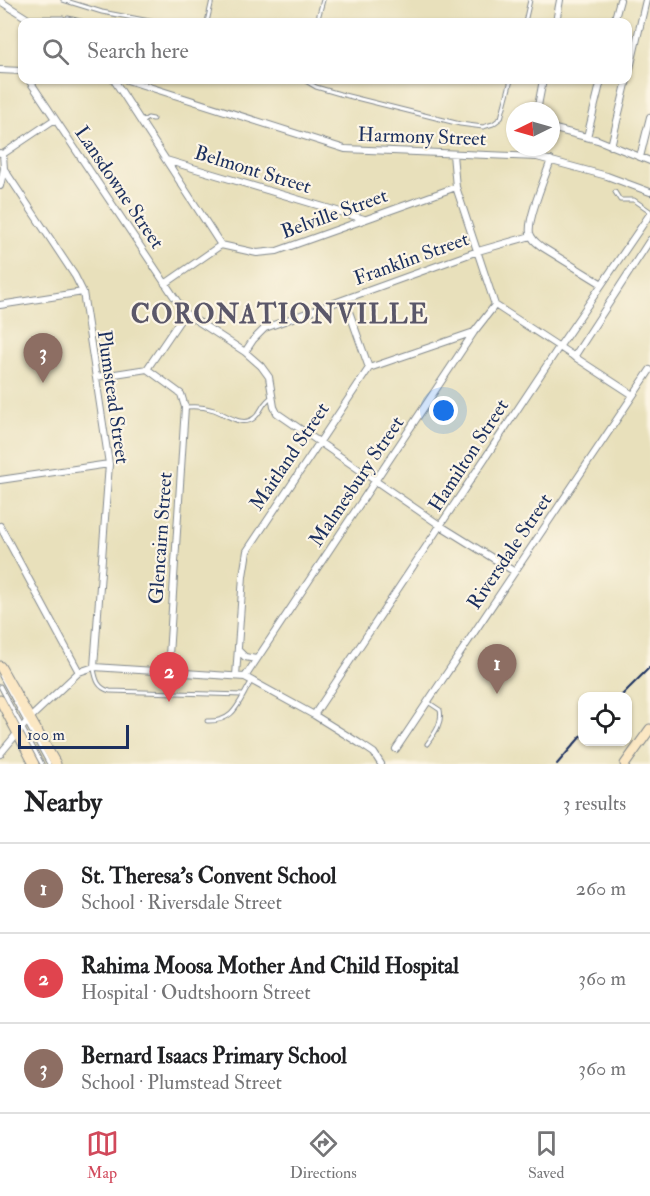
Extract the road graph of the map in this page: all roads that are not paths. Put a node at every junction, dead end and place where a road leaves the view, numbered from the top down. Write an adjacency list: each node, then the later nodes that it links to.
1 (63, 0): 14 (lane)
2 (212, 0): 15 (lane)
3 (322, 0): 16 (lane)
4 (530, 0): 17 (lane)
5 (560, 0): 18 (street)
6 (620, 0): 19 (street)
7 (646, 0): 20 (street)
8 (0, 1): 9 (street)
9 (23, 16): 10 (street); 11 (lane)
10 (26, 18)
11 (36, 18)
12 (63, 18): 13 (lane)
13 (75, 18)
14 (134, 18)
15 (208, 18)
16 (317, 18)
17 (526, 18)
18 (557, 18)
19 (615, 18)
20 (632, 57)
21 (0, 70): 22 (street)
22 (18, 71)
23 (32, 84): 33 (street, Lansdowne Street)
24 (117, 84): 35 (street)
25 (140, 84): 40 (street, Harmony Street)
26 (311, 84): 27 (lane)
27 (511, 84)
28 (542, 84): 31 (street)
29 (600, 84): 37 (street)
30 (626, 84): 38 (street)
31 (539, 102)
32 (650, 117): 41 (street)
33 (55, 119): 39 (street); 56 (street, Lansdowne Street)
34 (153, 119): 35 (lane)
35 (141, 122): 42 (street)
36 (560, 129): 37 (street)
37 (587, 137): 38 (street)
38 (611, 146): 41 (street)
39 (1, 153): 45 (street, Plumstead Street)
40 (453, 154): 43 (street, Harmony Street); 47 (street)
41 (640, 157): 44 (street)
42 (166, 160): 51 (street, Belmont Street); 54 (street)
43 (551, 160): 49 (street, Harmony Street); 52 (street)
44 (650, 161)
45 (4, 169): 46 (street); 58 (street, Plumstead Street)
46 (0, 186)
47 (456, 187): 51 (street, Belville Street); 55 (street)
48 (615, 192): 50 (lane)
49 (650, 192)
50 (650, 213): 57 (street, Hamilton Street)
51 (365, 219): 54 (street, Belville Street)
52 (531, 236): 55 (street, Franklin Street); 57 (street)
53 (650, 240): 66 (street)
54 (221, 245): 56 (street)
55 (478, 251): 59 (street, Franklin Street); 61 (street)
56 (165, 284): 62 (street, Lansdowne Street)
57 (602, 284): 64 (street, Hamilton Street)
58 (83, 292): 60 (street); 70 (street, Plumstead Street)
59 (345, 300): 65 (street, Franklin Street); 67 (street)
60 (0, 305)
61 (495, 305): 63 (street, Malmesbury Street); 64 (street)
62 (184, 313): 65 (street); 68 (street)
63 (474, 332): 67 (street); 77 (street, Malmesbury Street)
64 (559, 347): 66 (street); 79 (street, Hamilton Street)
65 (245, 352): 72 (street)
66 (574, 357): 71 (street)
67 (369, 368): 74 (street, Maitland Street)
68 (147, 369): 70 (street); 73 (street)
69 (650, 370): 71 (street, Riversdale Street)
70 (96, 377): 75 (street, Plumstead Street)
71 (633, 395): 80 (street, Riversdale Street)
72 (272, 397): 73 (lane); 74 (street)
73 (185, 407): 85 (street, Glencairn Street)
74 (318, 442): 77 (street); 81 (street, Maitland Street)
75 (109, 464): 76 (street); 84 (street, Plumstead Street)
76 (0, 480)
77 (376, 481): 79 (street); 82 (street, Malmesbury Street)
78 (0, 526): 86 (street)
79 (441, 526): 80 (street); 94 (street, Hamilton Street)
80 (515, 572): 93 (street, Riversdale Street)
81 (238, 651): 82 (street); 88 (street, Maitland Street)
82 (256, 659): 89 (street, Malmesbury Street)
83 (0, 666): 96 (main road)
84 (94, 667): 85 (street); 86 (street); 91 (lane)
85 (168, 671): 88 (street)
86 (79, 672): 96 (street)
87 (0, 675): 96 (lane)
88 (236, 676): 89 (street)
89 (249, 678): 91 (lane); 94 (street)
90 (0, 686): 96 (lane)
91 (243, 695): 95 (lane)
92 (0, 700): 96 (main road)
93 (428, 702): 98 (lane); 99 (street, Riversdale Street)
94 (314, 715): 105 (street)
95 (207, 721)
96 (24, 725): 100 (street); 101 (main road); 102 (lane); 103 (lane); 104 (main road)
97 (650, 729): 106 (main road)
98 (427, 744)
99 (396, 749)
100 (0, 754)
101 (34, 764)
102 (42, 764)
103 (49, 764)
104 (56, 764)
105 (381, 764)
106 (625, 764)

